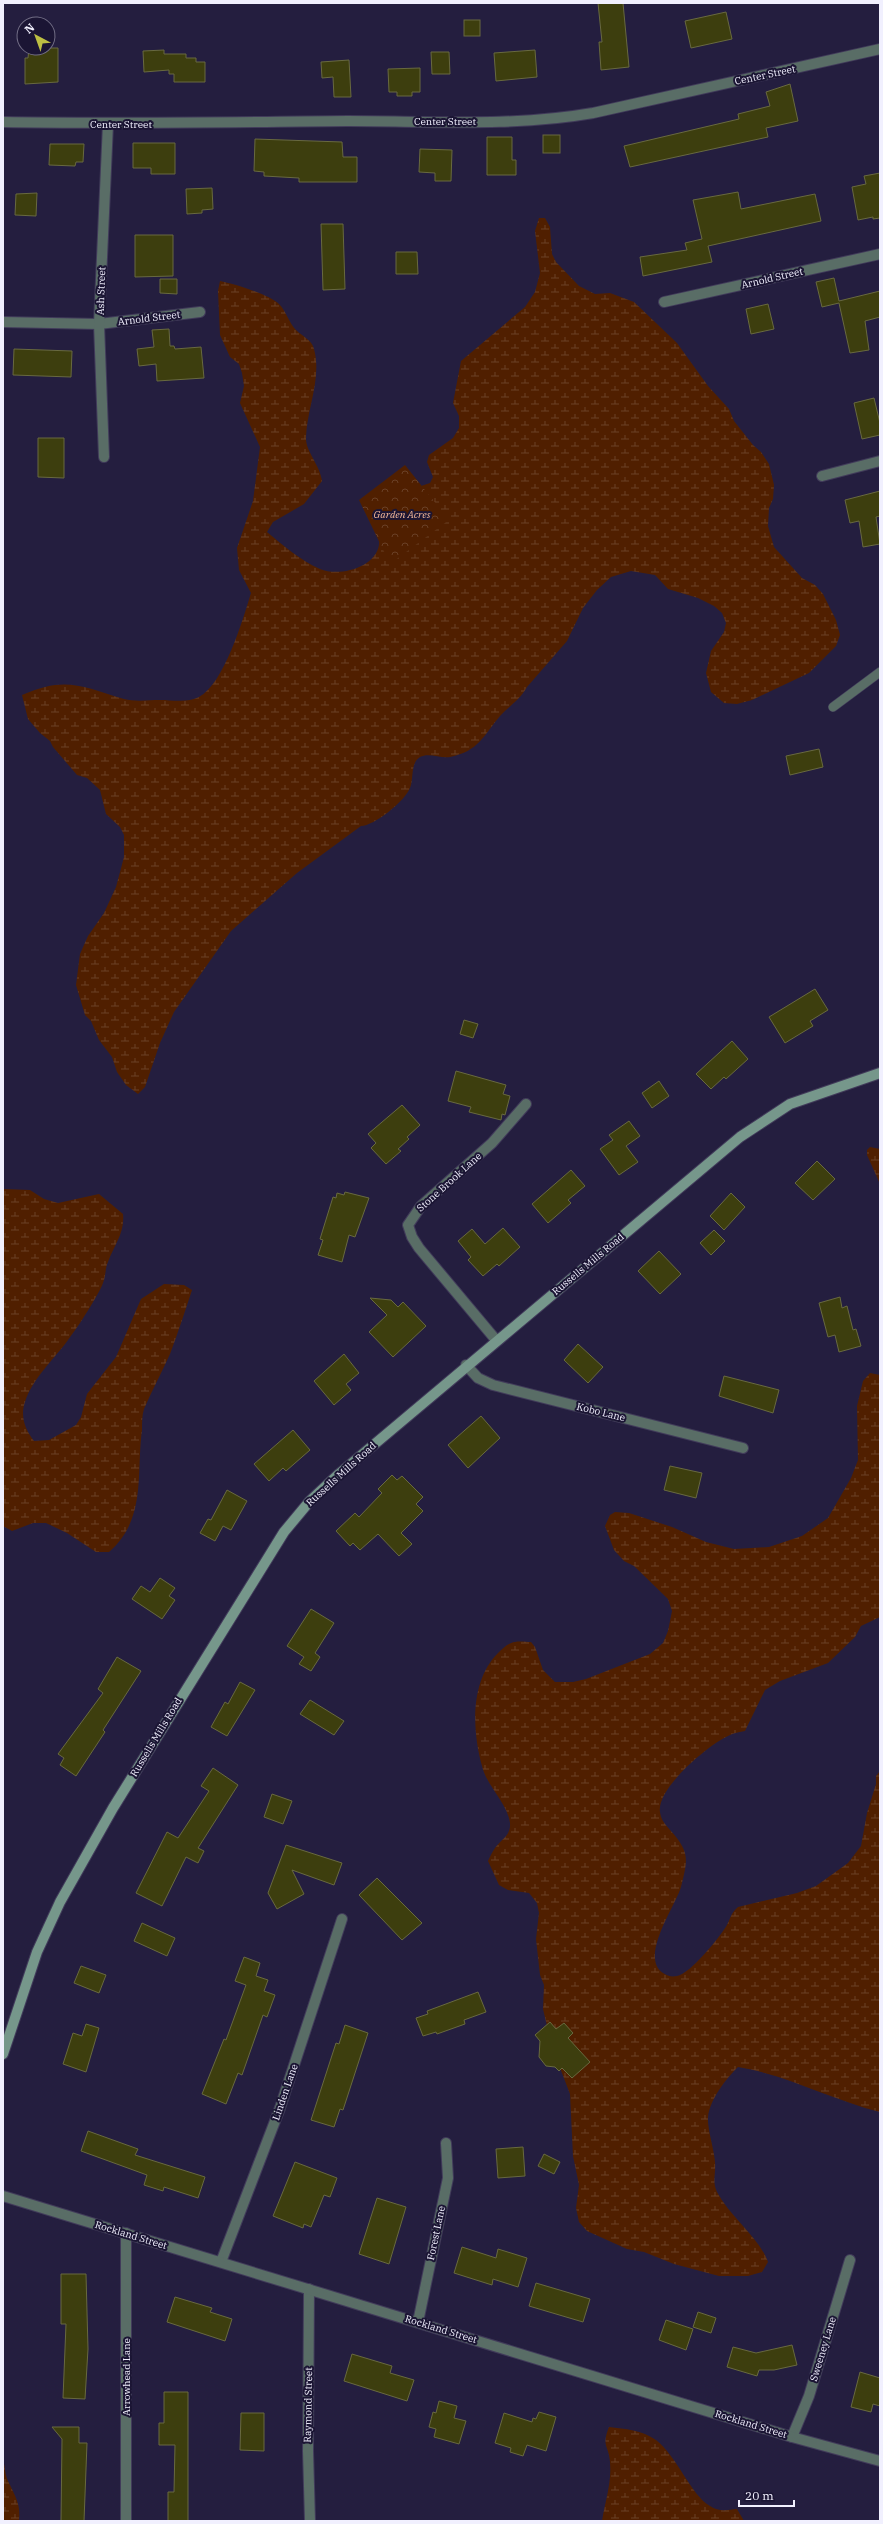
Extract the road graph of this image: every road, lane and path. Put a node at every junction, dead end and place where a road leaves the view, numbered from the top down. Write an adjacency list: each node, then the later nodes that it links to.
1 (880, 49): 3 (street, Center Street)
2 (3, 122): 3 (street, Center Street)
3 (108, 124): 8 (street, Ash Street)
4 (880, 254): 5 (street, Arnold Street)
5 (664, 302)
6 (200, 312): 8 (street, Arnold Street)
7 (3, 322): 8 (street, Arnold Street)
8 (99, 324): 9 (street, Ash Street)
9 (104, 457)
10 (880, 461): 11 (street)
11 (822, 476)
12 (880, 672): 13 (lane)
13 (833, 707)
14 (880, 1073): 16 (main road, Russells Mills Road)
15 (526, 1104): 16 (street, Stone Brook Lane)
16 (496, 1340): 17 (main road, Russells Mills Road)
17 (466, 1365): 18 (street, Kobo Lane); 20 (main road, Russells Mills Road)
18 (743, 1448)
19 (342, 1919): 25 (street, Linden Lane)
20 (3, 2054)
21 (446, 2143): 27 (street, Forest Lane)
22 (3, 2196): 23 (street, Rockland Street)
23 (126, 2233): 25 (street, Rockland Street); 30 (street, Arrowhead Lane)
24 (850, 2260): 28 (street, Sweeney Lane)
25 (222, 2262): 26 (street, Rockland Street)
26 (309, 2289): 27 (street, Rockland Street); 31 (street, Raymond Street)
27 (418, 2322): 28 (street, Rockland Street)
28 (792, 2437): 29 (street, Rockland Street)
29 (880, 2461)
30 (126, 2521)
31 (310, 2521)

